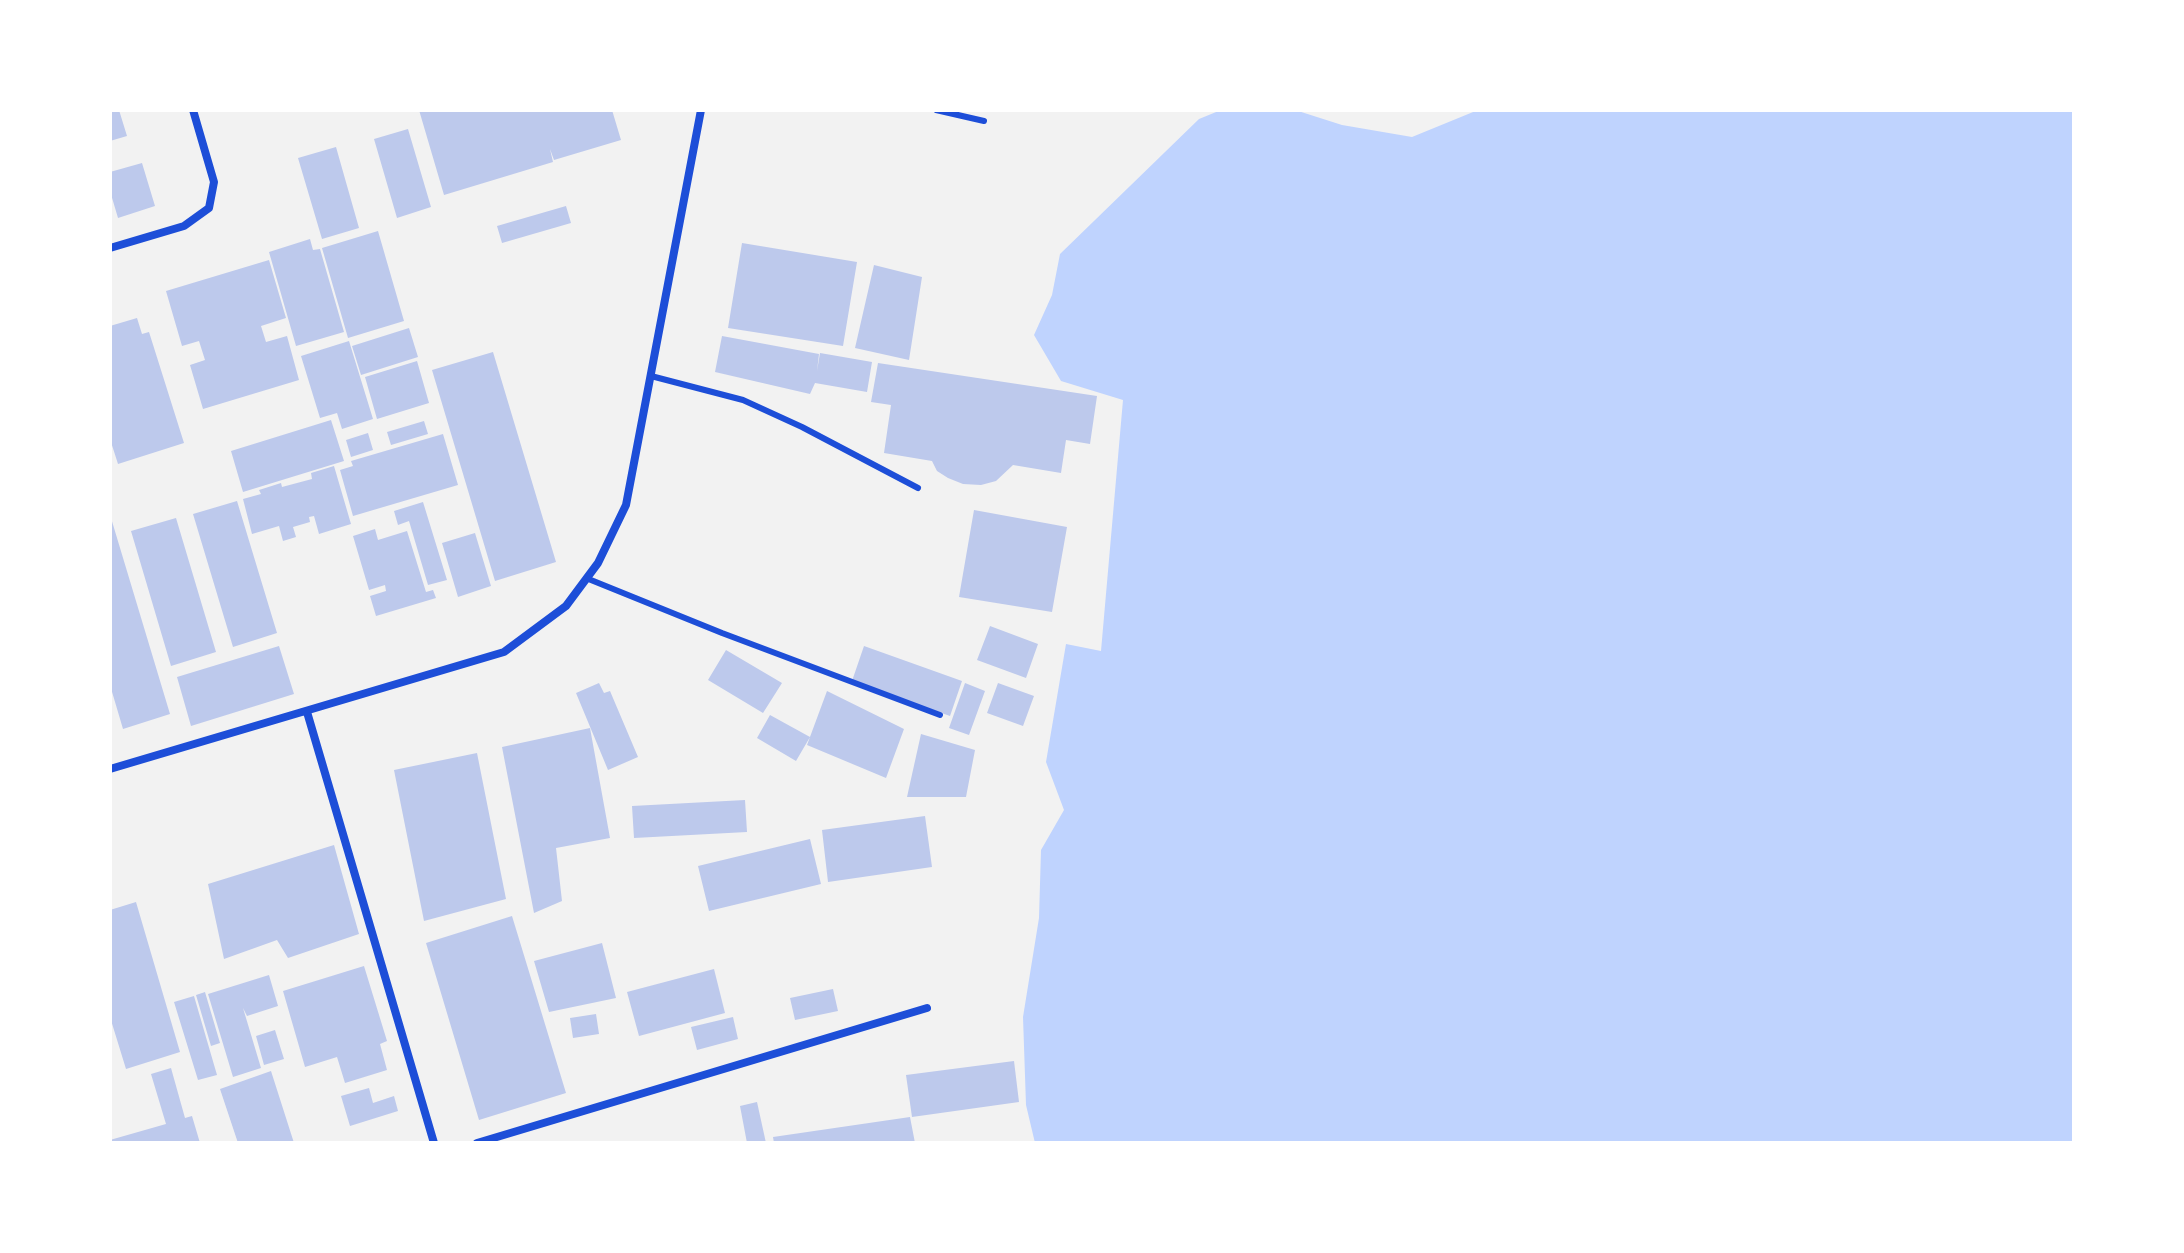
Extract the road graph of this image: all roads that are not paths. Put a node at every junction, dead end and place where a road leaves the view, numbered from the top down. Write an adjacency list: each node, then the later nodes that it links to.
1 (193, 110): 5 (street)
2 (701, 110): 6 (street)
3 (936, 110): 4 (lane)
4 (984, 121)
5 (110, 248)
6 (651, 376): 7 (lane); 8 (street)
7 (918, 488)
8 (586, 578): 9 (street); 10 (lane)
9 (307, 712): 11 (street); 13 (street)
10 (940, 715)
11 (110, 769)
12 (927, 1008): 14 (street)
13 (434, 1143)
14 (477, 1143)

